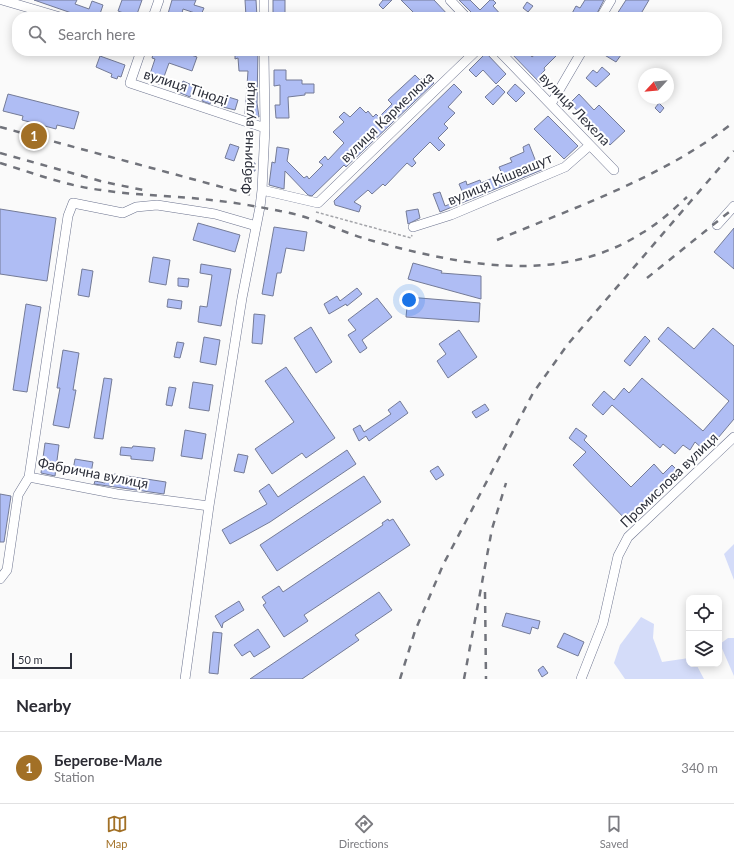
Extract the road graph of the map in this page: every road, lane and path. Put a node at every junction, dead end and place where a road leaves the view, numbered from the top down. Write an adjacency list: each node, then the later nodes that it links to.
1 (2, 0): 6 (street)
2 (159, 0): 7 (street)
3 (264, 0): 8 (street)
4 (450, 0): 9 (street)
5 (611, 0): 10 (street)
6 (43, 12)
7 (155, 12)
8 (264, 12)
9 (461, 12)
10 (604, 12)
11 (139, 56): 17 (street, вулиця Тіноді)
12 (264, 56): 17 (street, Фабрична вулиця)
13 (471, 56): 21 (street, вулиця Кармелюка)
14 (504, 56): 16 (street, вулиця Лехела)
15 (579, 56): 16 (street)
16 (551, 104): 18 (street, вулиця Лехела)
17 (265, 128): 20 (street, Фабрична вулиця)
18 (590, 145): 19 (street, вулиця Лехела); 25 (street, вулиця Кішвашут)
19 (614, 170)
20 (262, 190): 21 (street); 24 (street, Фабрична вулиця)
21 (318, 203): 25 (path)
22 (734, 206): 23 (street)
23 (718, 225)
24 (256, 226): 27 (street, Фабрична вулиця); 28 (street, Фабрична вулиця)
25 (413, 227)
26 (734, 437): 31 (street, Промислова вулиця)
27 (29, 477): 28 (street, Фабрична вулиця); 29 (street)
28 (209, 506): 30 (street)
29 (0, 578)
30 (185, 679)
31 (581, 679)

